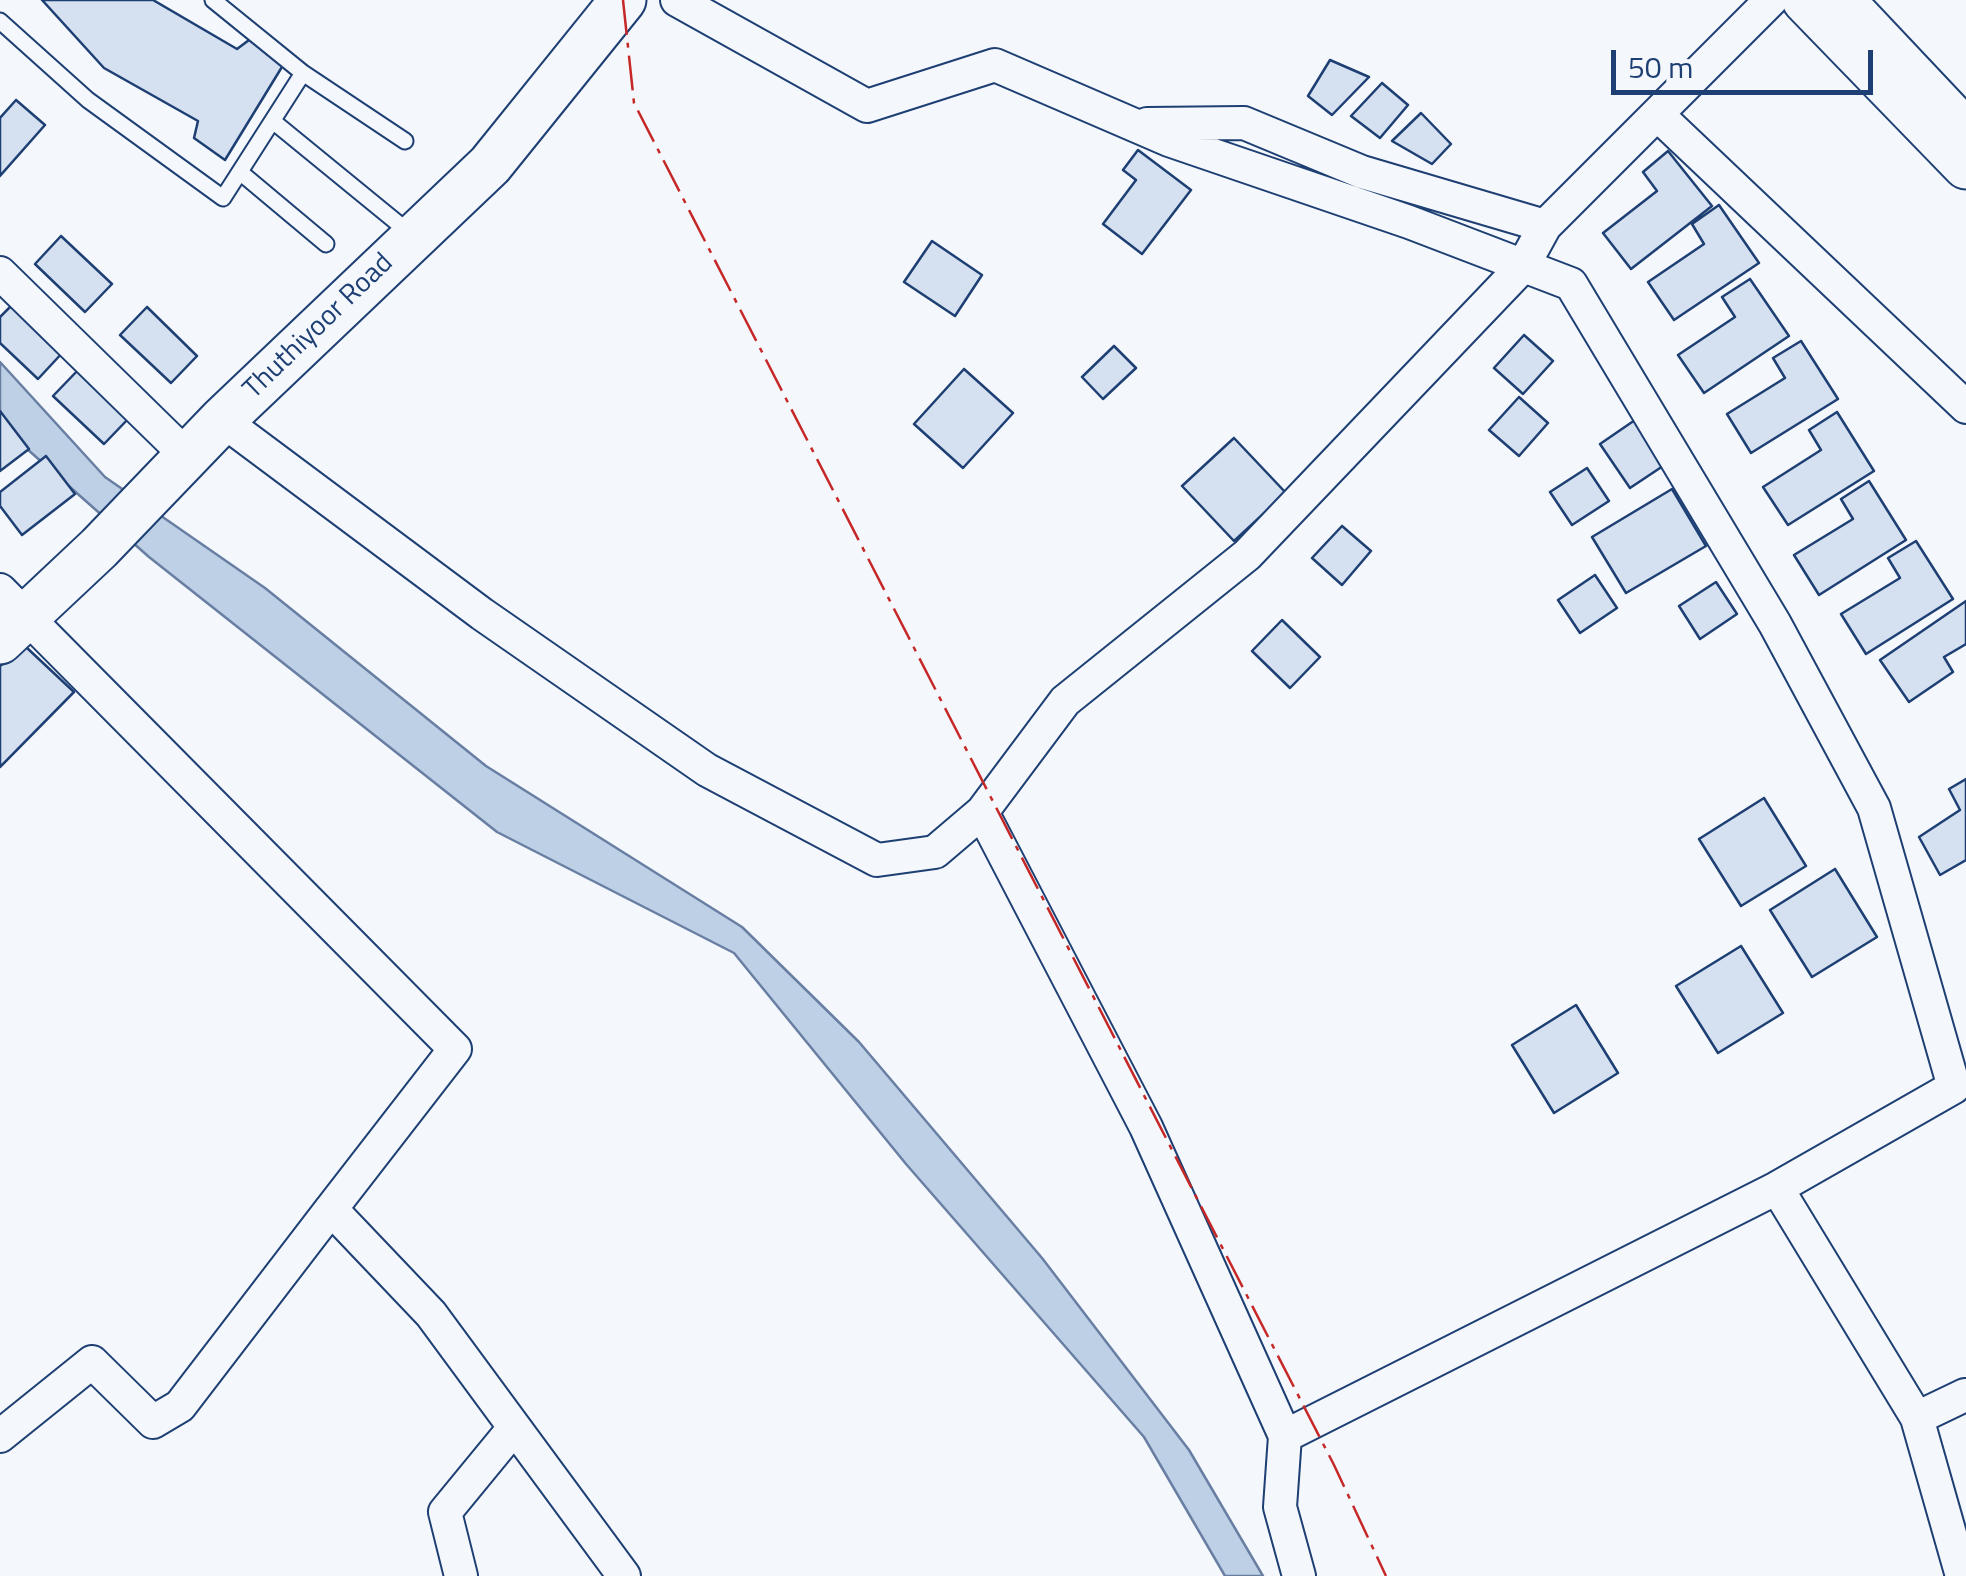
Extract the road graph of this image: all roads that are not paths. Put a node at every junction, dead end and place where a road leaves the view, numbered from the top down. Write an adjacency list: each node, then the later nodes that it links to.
1 (212, 0): 8 (lane)
2 (623, 0): 17 (main road, Thuthiyoor Road)
3 (677, 0): 12 (street)
4 (1771, 0): 9 (street)
5 (1805, 0): 14 (main road)
6 (1850, 0): 11 (street)
7 (0, 22): 15 (lane)
8 (303, 73): 10 (lane); 13 (lane)
9 (1659, 116): 16 (street); 21 (street)
10 (274, 122): 15 (lane); 17 (lane)
11 (1966, 122)
12 (1126, 124): 16 (street); 19 (street)
13 (405, 141)
14 (1966, 166)
15 (240, 172): 18 (lane)
16 (1545, 226): 19 (street)
17 (414, 237): 22 (main road, Thuthiyoor Road)
18 (326, 244)
19 (1523, 266): 25 (street); 26 (street)
20 (0, 273): 23 (street)
21 (1966, 407)
22 (222, 420): 23 (main road, Thuthiyoor Road); 25 (street)
23 (175, 466): 24 (main road, Thuthiyoor Road)
24 (9, 616): 28 (street)
25 (982, 812): 33 (street)
26 (1960, 1093): 27 (street)
27 (1777, 1188): 30 (street); 33 (street)
28 (331, 1209): 31 (street); 32 (street)
29 (1965, 1396): 30 (street)
30 (1917, 1418): 37 (street)
31 (514, 1428): 34 (street); 35 (street)
32 (0, 1436)
33 (1285, 1436): 36 (street)
34 (461, 1576)
35 (624, 1576)
36 (1300, 1576)
37 (1962, 1576)

